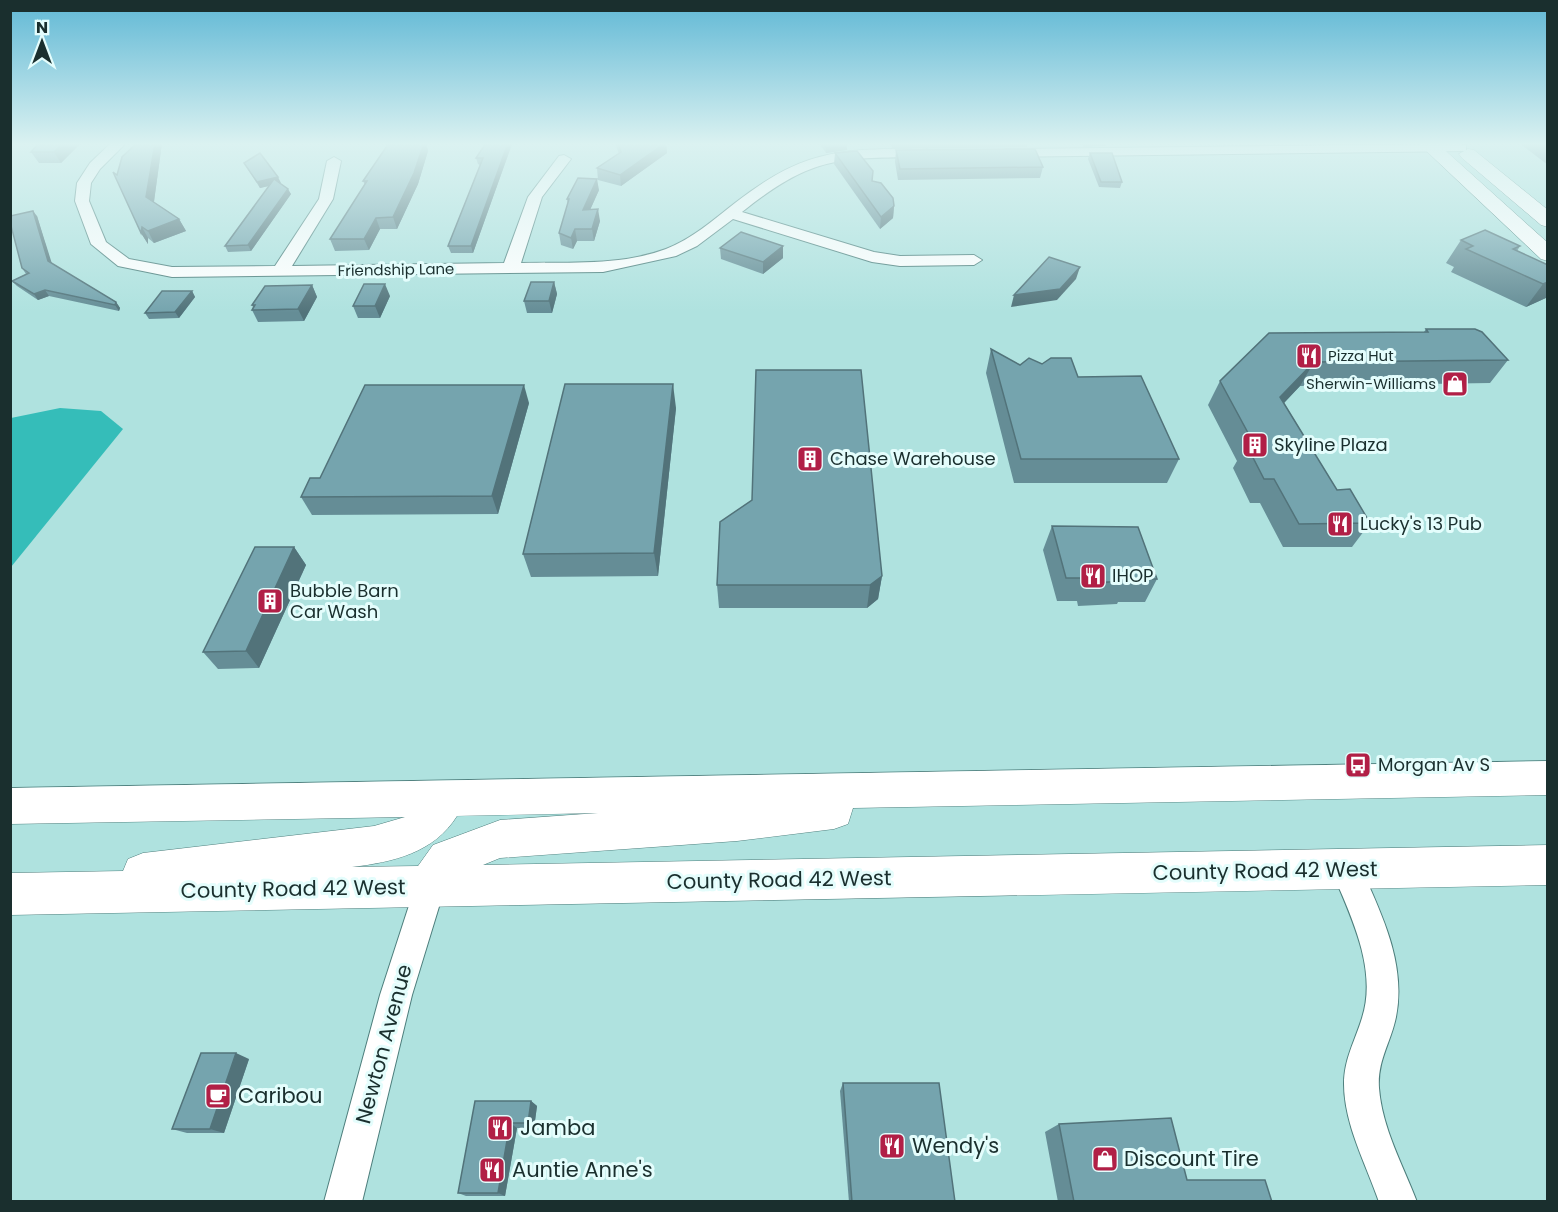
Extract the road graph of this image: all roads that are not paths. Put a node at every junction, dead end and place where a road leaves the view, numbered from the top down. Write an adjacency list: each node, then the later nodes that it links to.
1 (82, 200): 12 (street, Friendship Lane)
2 (326, 200): 12 (street)
3 (534, 200): 11 (street)
4 (751, 200): 7 (street, Friendship Lane)
5 (1488, 200): 9 (main road)
6 (1523, 200): 8 (main road)
7 (731, 214): 10 (street); 11 (street, Friendship Lane)
8 (1548, 221)
9 (1548, 255)
10 (974, 260)
11 (511, 268): 12 (street, Friendship Lane)
12 (280, 271)
13 (1548, 778): 14 (highway)
14 (1048, 788): 15 (highway); 19 (highway)
15 (446, 799): 16 (highway); 20 (highway)
16 (10, 806)
17 (1548, 865): 18 (highway, County Road 42 West)
18 (1346, 869): 19 (highway, County Road 42 West); 23 (street)
19 (430, 887): 21 (highway, County Road 42 West); 22 (street, Newton Avenue)
20 (10, 890)
21 (10, 894)
22 (343, 1202)
23 (1398, 1202)

